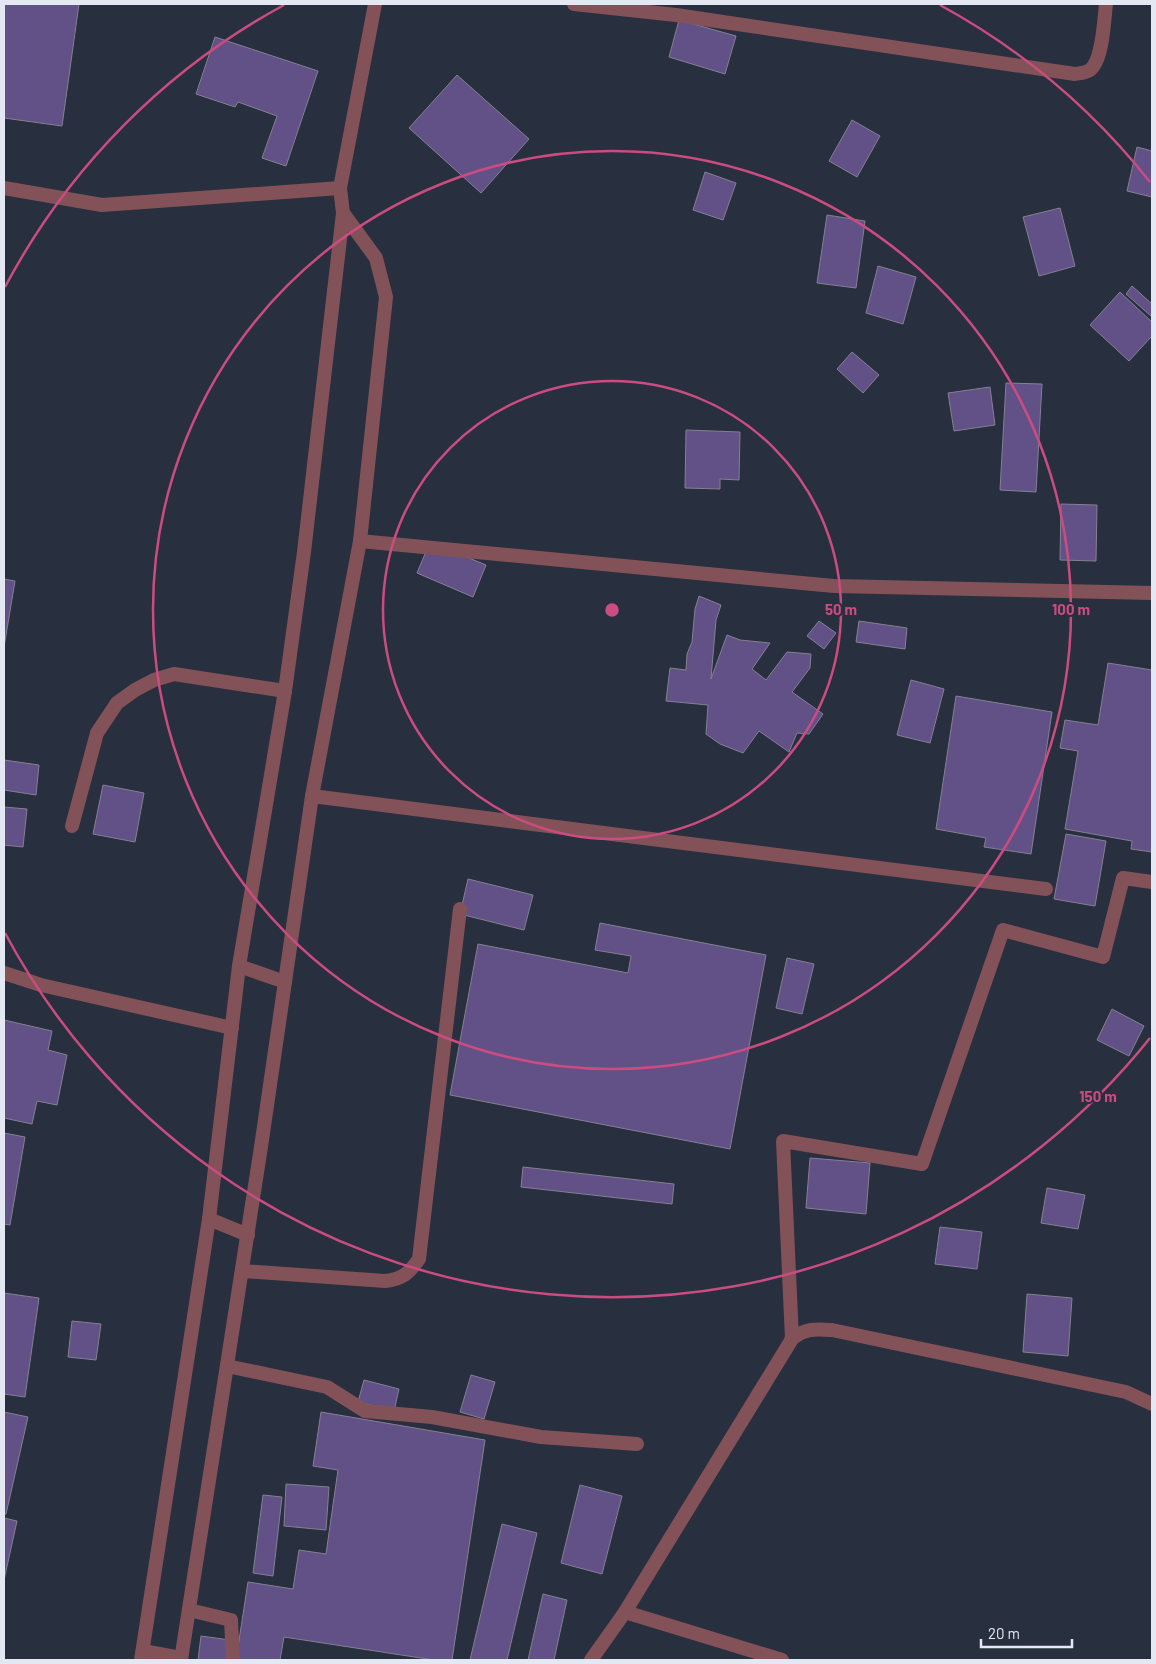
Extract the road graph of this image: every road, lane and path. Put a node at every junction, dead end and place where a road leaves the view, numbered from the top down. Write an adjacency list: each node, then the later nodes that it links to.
1 (375, 4): 5 (street)
2 (574, 4): 3 (street)
3 (1106, 4)
4 (4, 188): 5 (street)
5 (340, 188): 6 (street)
6 (343, 212): 7 (street); 9 (street)
7 (360, 542): 8 (street); 10 (street)
8 (1152, 593)
9 (285, 691): 11 (street); 15 (street)
10 (312, 796): 13 (street); 17 (street)
11 (72, 826)
12 (1152, 882): 22 (street)
13 (1046, 889)
14 (460, 909): 21 (street)
15 (239, 966): 17 (street); 18 (street)
16 (4, 973): 18 (street)
17 (285, 982): 20 (street)
18 (232, 1028): 19 (street)
19 (209, 1219): 20 (street); 28 (street)
20 (248, 1235): 21 (street)
21 (242, 1271): 23 (street)
22 (792, 1339): 24 (street); 27 (street)
23 (227, 1366): 25 (street); 26 (street)
24 (1152, 1404)
25 (638, 1444)
26 (189, 1610): 29 (street); 30 (street)
27 (625, 1612): 31 (street); 32 (street)
28 (142, 1656): 29 (street)
29 (181, 1659)
30 (233, 1660)
31 (591, 1660)
32 (782, 1660)

